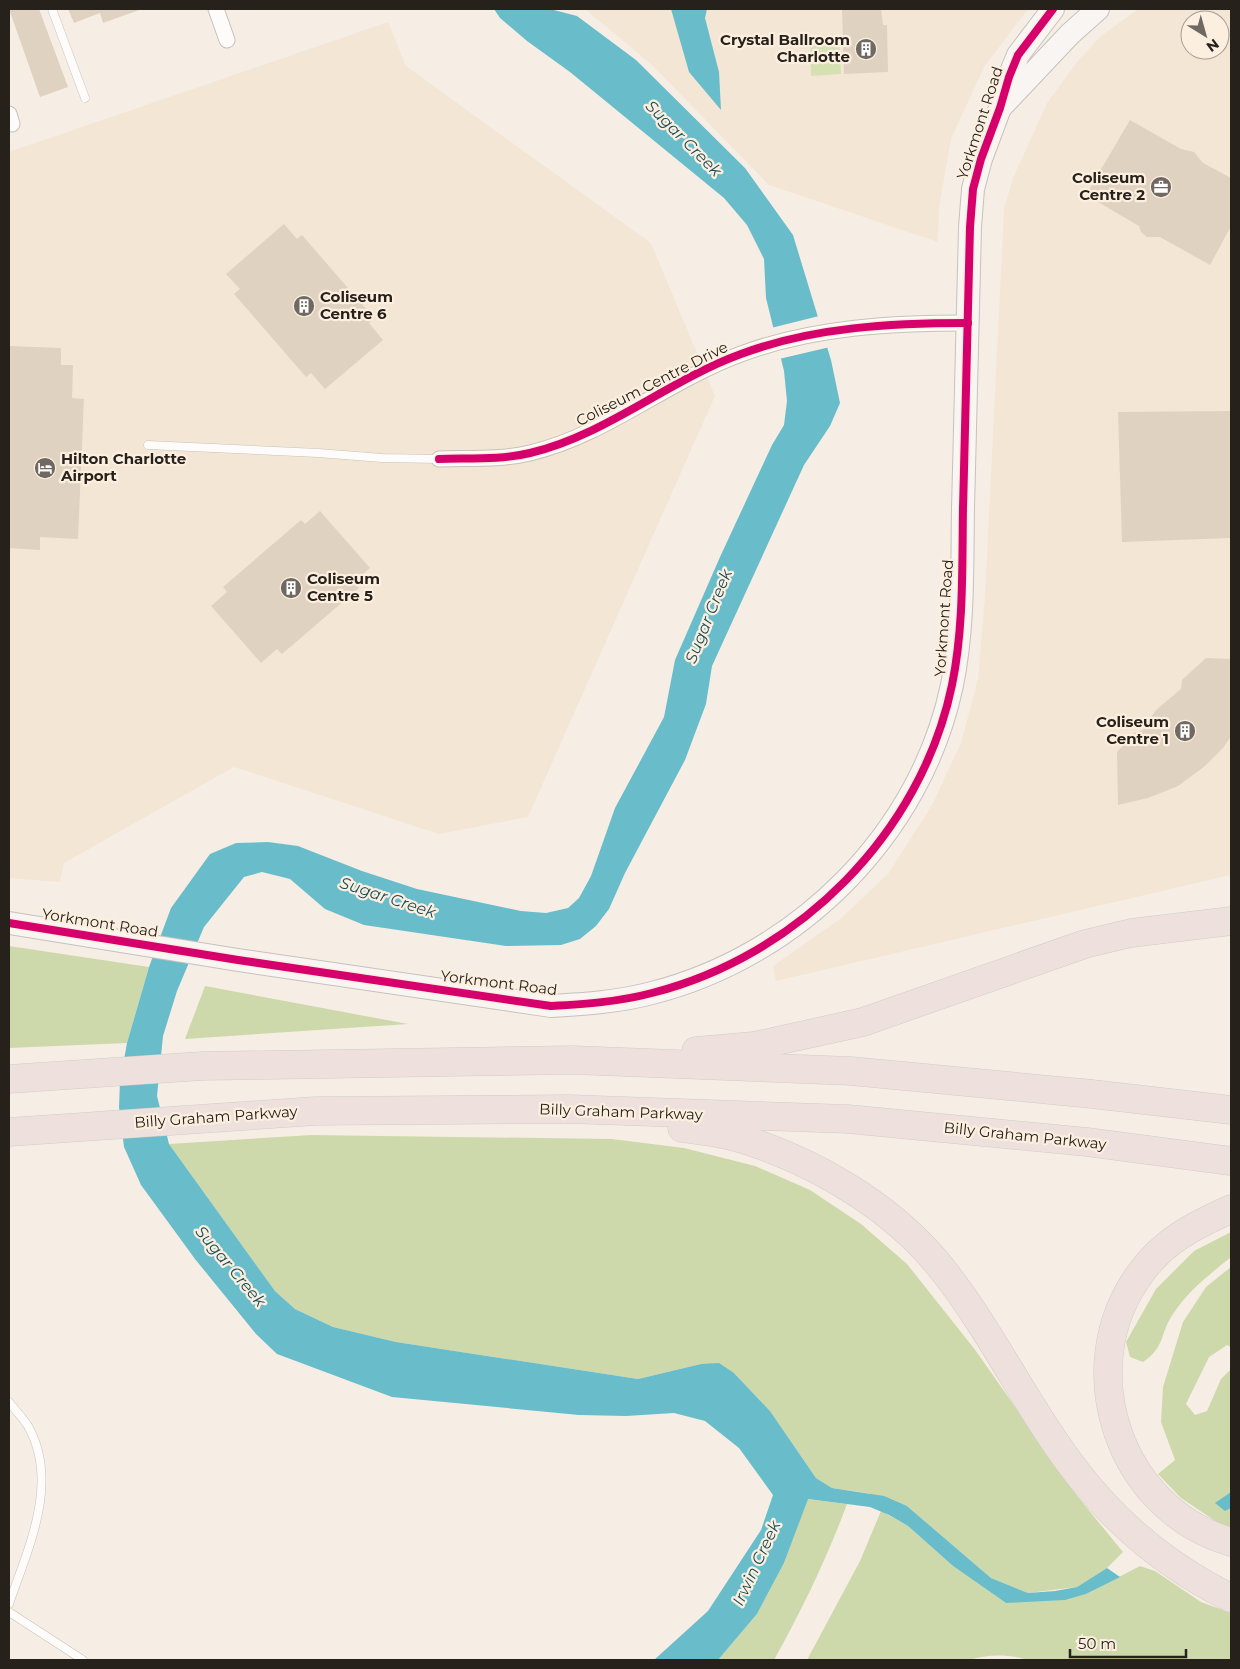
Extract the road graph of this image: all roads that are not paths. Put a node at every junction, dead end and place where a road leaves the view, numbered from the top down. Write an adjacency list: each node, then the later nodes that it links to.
1 (52, 9): 6 (lane)
2 (216, 9): 5 (street)
3 (1053, 9): 7 (street, Yorkmont Road)
4 (1098, 9): 7 (street, Yorkmont Road)
5 (227, 40)
6 (85, 98)
7 (1000, 108): 8 (street, Yorkmont Road)
8 (968, 322): 10 (street, Coliseum Centre Drive); 12 (street, Yorkmont Road)
9 (148, 445): 10 (lane, Coliseum Centre Drive)
10 (439, 459)
11 (1231, 921): 13 (highway)
12 (9, 923)
13 (573, 1060): 14 (highway); 16 (highway)
14 (9, 1080)
15 (569, 1109): 17 (highway, Billy Graham Parkway); 18 (highway, Billy Graham Parkway); 22 (highway)
16 (1231, 1110)
17 (9, 1132)
18 (1231, 1161)
19 (1231, 1209): 21 (highway)
20 (9, 1402): 23 (lane)
21 (1231, 1542)
22 (1231, 1598)
23 (9, 1604)
24 (9, 1612): 25 (lane)
25 (84, 1660)

